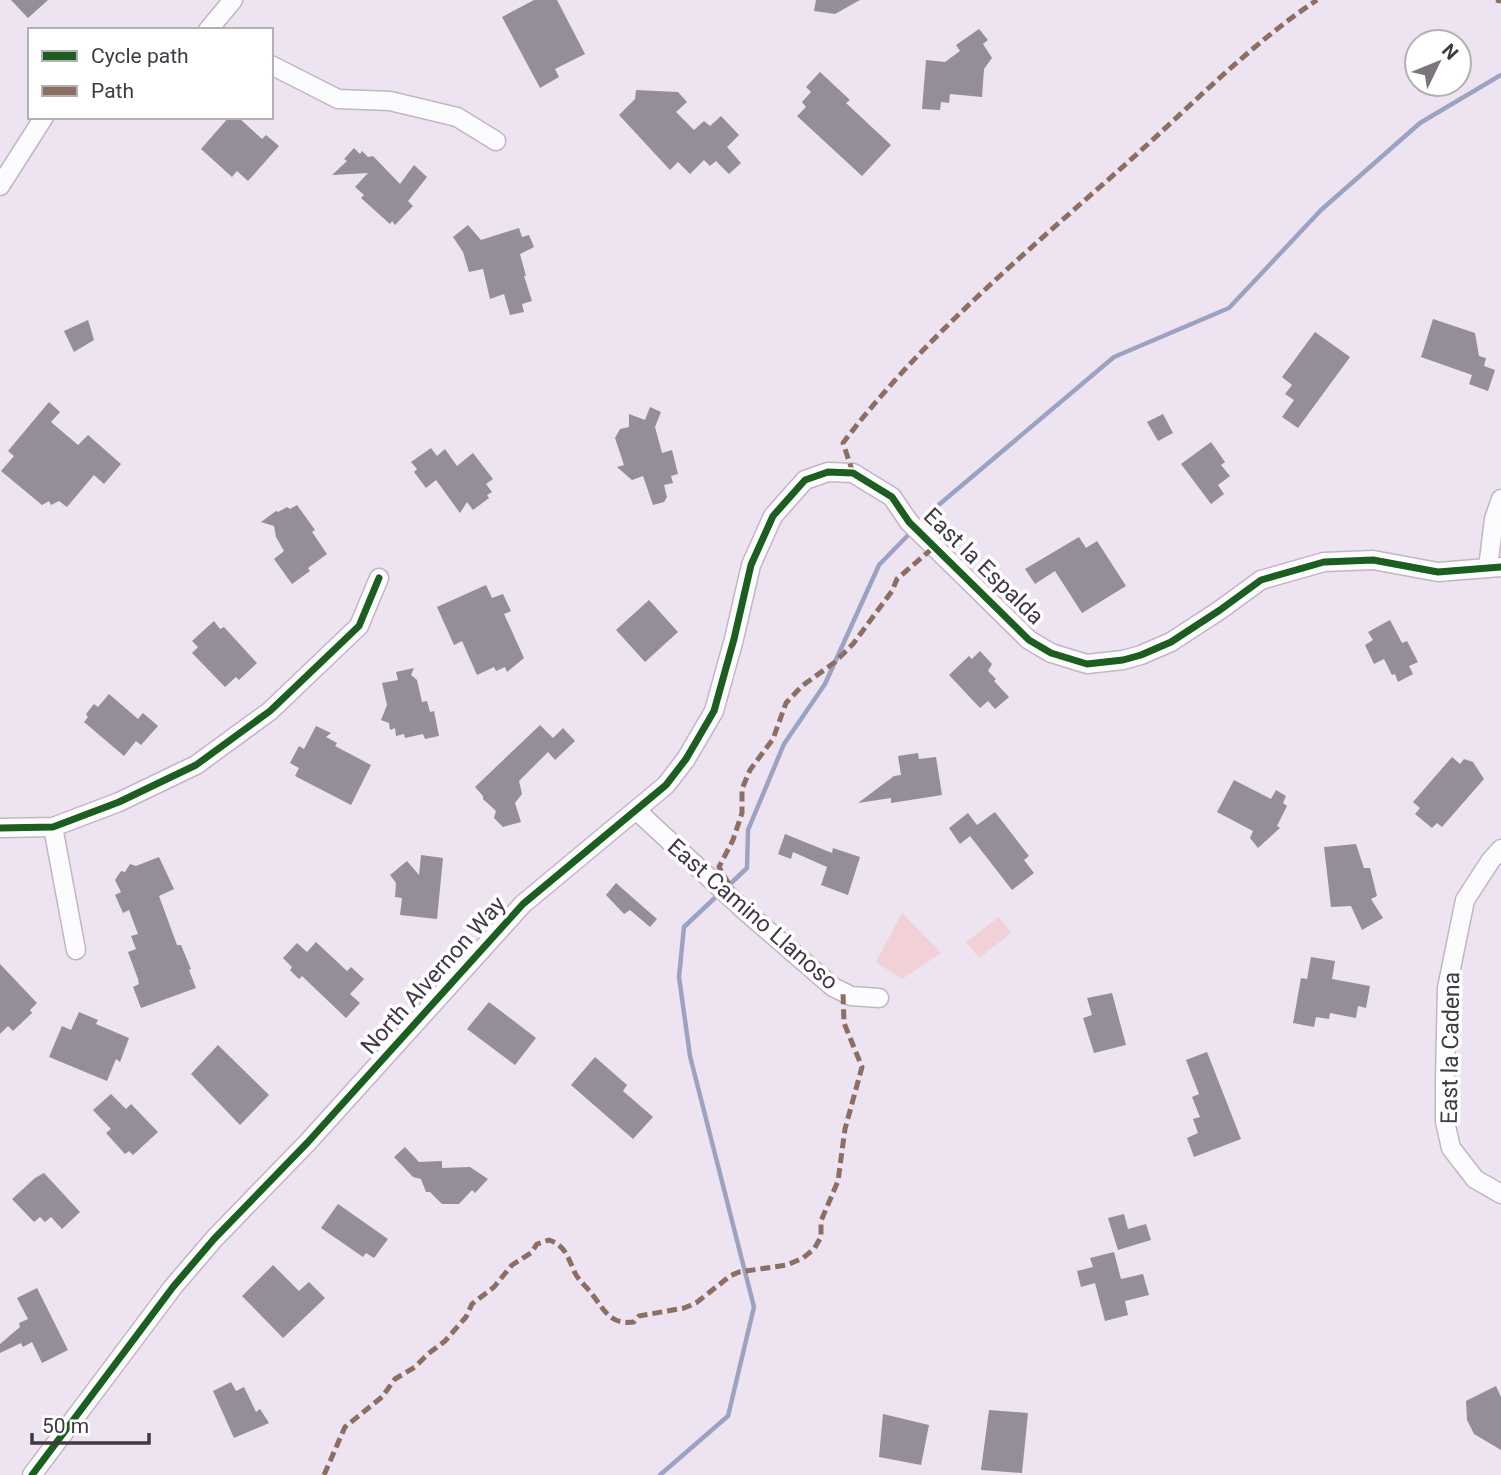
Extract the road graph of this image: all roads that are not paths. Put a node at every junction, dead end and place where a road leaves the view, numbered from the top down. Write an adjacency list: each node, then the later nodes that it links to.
1 (233, 0): 2 (street)
2 (211, 28)
3 (273, 66): 5 (street)
4 (43, 119): 6 (street)
5 (496, 141)
6 (0, 186)
7 (805, 480): 9 (street, East la Espalda); 11 (street, North Alvernon Way)
8 (1501, 499): 9 (street)
9 (1494, 568)
10 (379, 578): 12 (street)
11 (636, 810): 16 (street, East Camino Llanoso); 18 (street, North Alvernon Way)
12 (53, 827): 13 (street); 15 (street)
13 (0, 828)
14 (1501, 849): 17 (street, East la Cadena)
15 (76, 950)
16 (879, 998)
17 (1501, 1194)
18 (32, 1475)

